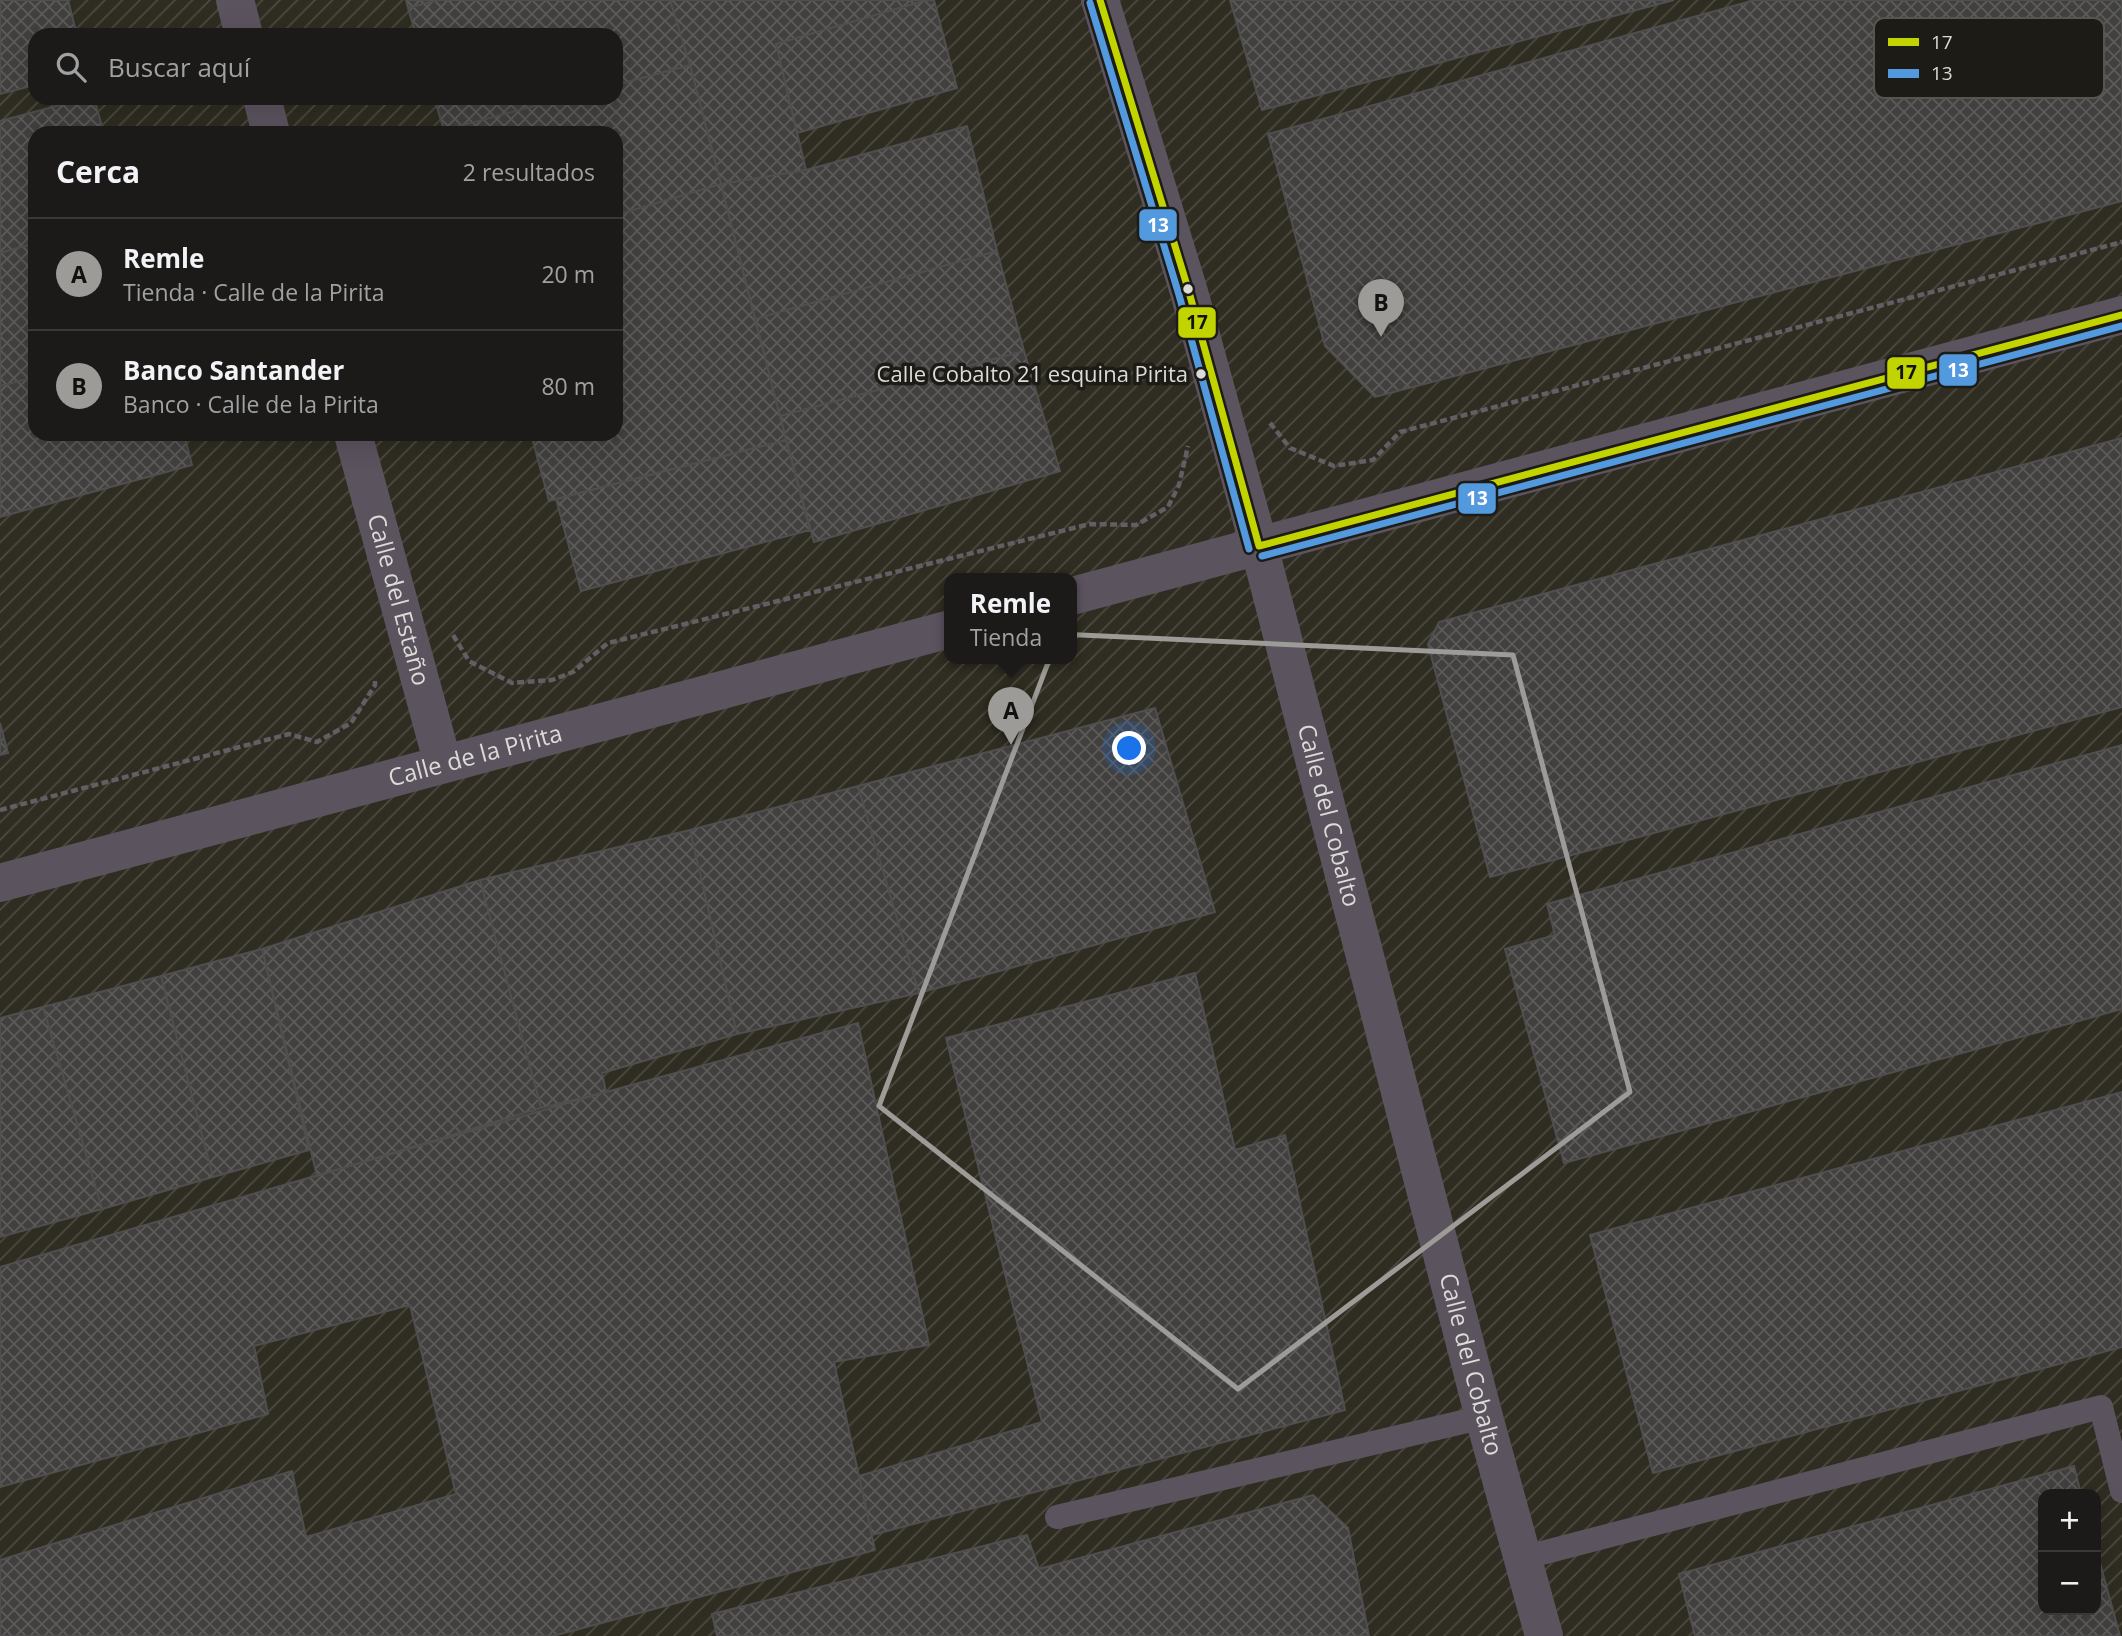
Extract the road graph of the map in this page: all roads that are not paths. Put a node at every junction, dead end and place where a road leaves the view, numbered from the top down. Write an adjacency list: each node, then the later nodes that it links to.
1 (235, 0): 3 (street)
2 (1100, 0): 8 (street, Calle del Cobalto)
3 (242, 28)
4 (264, 105): 5 (street)
5 (269, 126)
6 (2122, 316): 8 (street)
7 (355, 441): 11 (street, Calle del Estaño)
8 (1259, 546): 9 (street); 13 (street, Calle del Cobalto)
9 (1077, 595)
10 (944, 631): 11 (street, Calle de la Pirita)
11 (443, 764): 12 (street, Calle de la Pirita)
12 (0, 883)
13 (1484, 1417): 15 (lane); 16 (street, Calle del Cobalto)
14 (2122, 1491): 16 (lane)
15 (1057, 1517)
16 (1523, 1558): 17 (street, Calle del Cobalto)
17 (1544, 1636)

